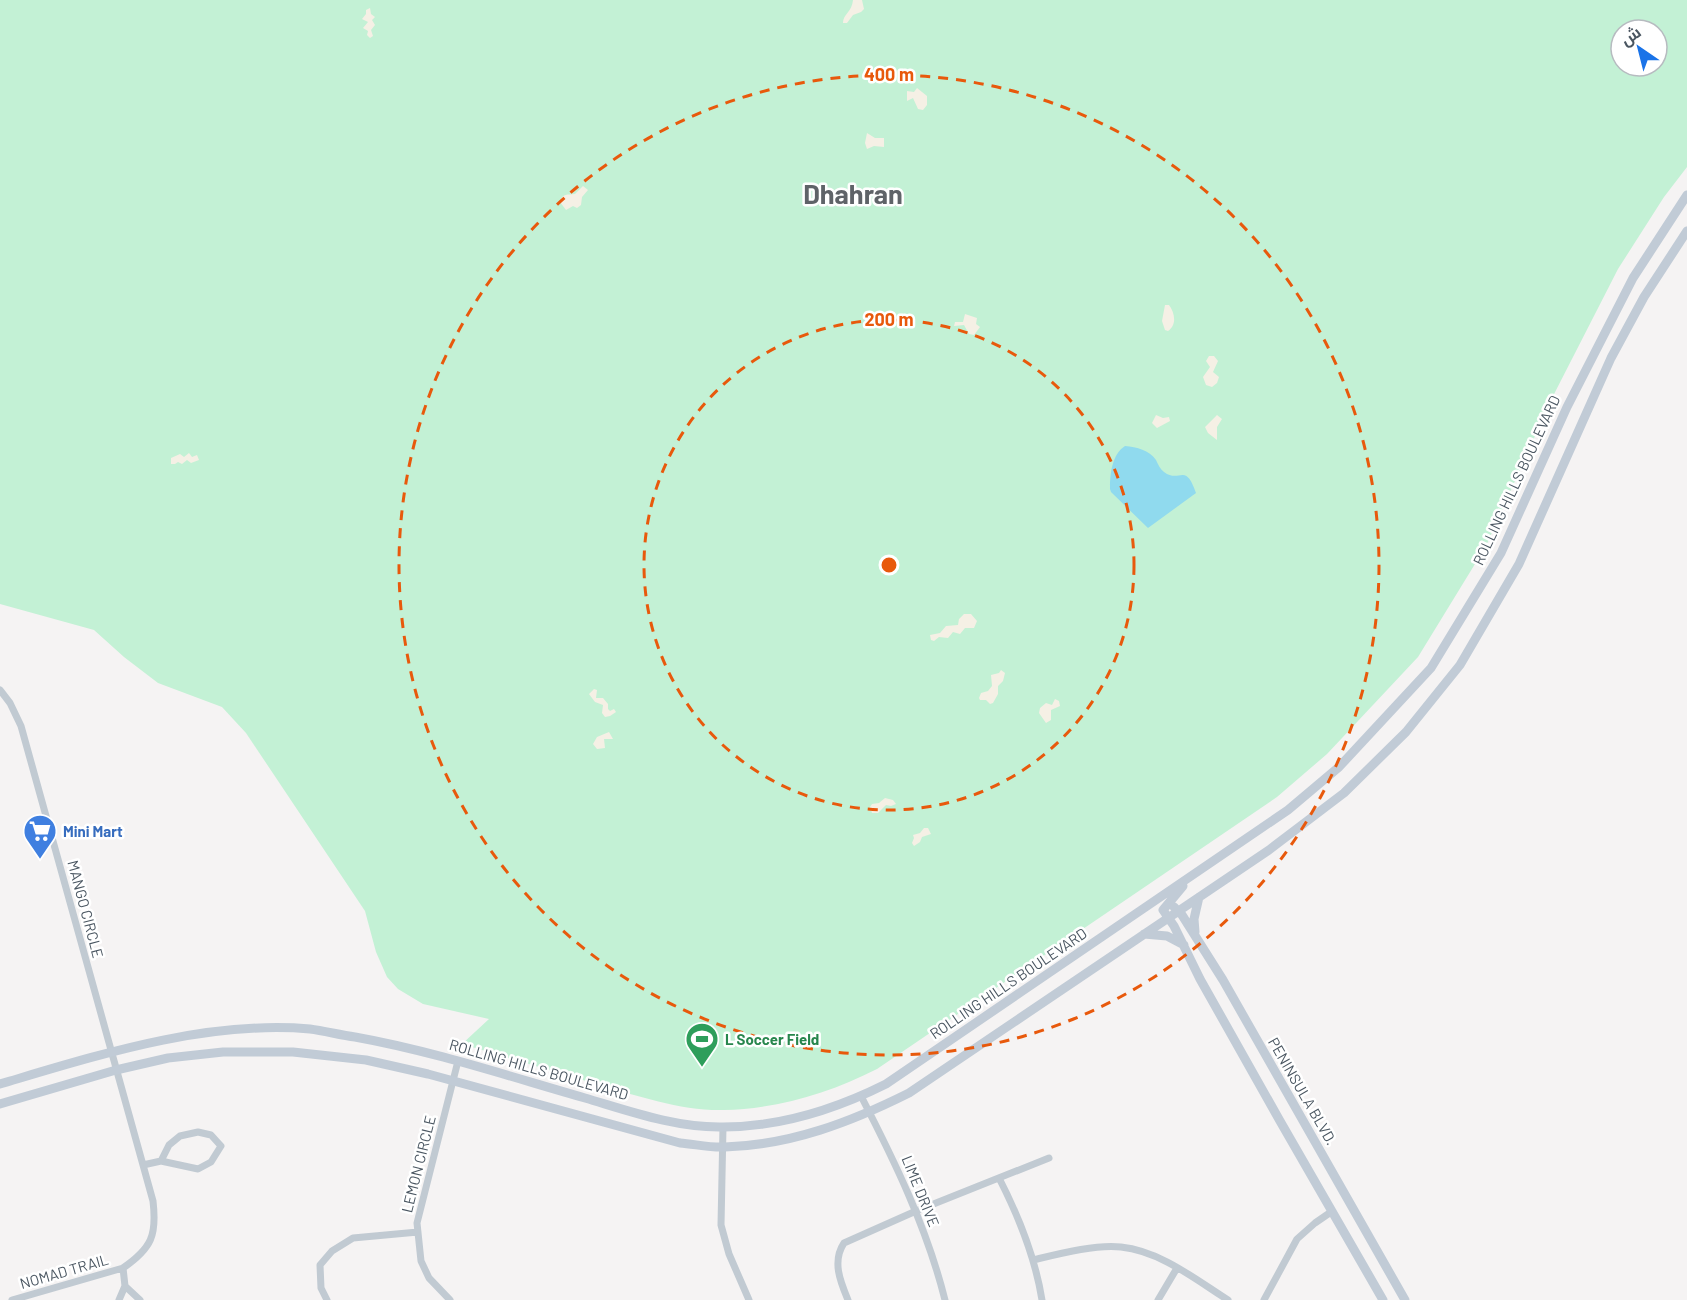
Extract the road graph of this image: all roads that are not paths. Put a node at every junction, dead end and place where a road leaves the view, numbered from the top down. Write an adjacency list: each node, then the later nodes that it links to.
1 (1687, 195): 4 (main road, ROLLING HILLS BOULEVARD)
2 (1687, 231): 5 (main road)
3 (0, 690): 15 (street, MANGO CIRCLE)
4 (1190, 877): 6 (main road, ROLLING HILLS BOULEVARD); 7 (main road)
5 (1199, 897): 8 (main road); 11 (main road)
6 (1150, 904): 7 (main road); 13 (main road, ROLLING HILLS BOULEVARD)
7 (1167, 904): 8 (main road, PENINSULA BLVD.); 9 (main road)
8 (1178, 911): 9 (main road); 11 (main road, PENINSULA BLVD.)
9 (1167, 918): 10 (main road); 12 (main road)
10 (1144, 934): 12 (main road); 14 (main road)
11 (1196, 935): 49 (main road, PENINSULA BLVD.)
12 (1184, 945): 30 (main road)
13 (1014, 997): 14 (main road); 20 (main road, ROLLING HILLS BOULEVARD)
14 (1025, 1014): 22 (main road)
15 (111, 1052): 16 (main road, ROLLING HILLS BOULEVARD); 17 (street, MANGO CIRCLE); 19 (main road, ROLLING HILLS BOULEVARD)
16 (458, 1061): 18 (street, LEMON CIRCLE); 23 (main road, ROLLING HILLS BOULEVARD)
17 (116, 1070): 18 (main road); 21 (main road); 27 (street, NOMAD TRAIL)
18 (452, 1082): 24 (main road); 31 (street, LEMON CIRCLE)
19 (0, 1083)
20 (861, 1096): 22 (street, LIME DRIVE); 23 (main road, ROLLING HILLS BOULEVARD)
21 (0, 1104)
22 (869, 1113): 24 (main road); 29 (street, LIME DRIVE)
23 (723, 1127): 24 (street)
24 (723, 1148): 41 (street)
25 (1048, 1158): 28 (street)
26 (161, 1161): 26 (street); 27 (street)
27 (143, 1165): 33 (street, NOMAD TRAIL)
28 (999, 1178): 29 (street); 32 (street)
29 (916, 1211): 42 (street); 43 (street, LIME DRIVE)
30 (1332, 1212): 47 (street); 48 (main road)
31 (418, 1232): 39 (street); 40 (street, LEMON CIRCLE)
32 (1034, 1260): 34 (street); 44 (street)
33 (123, 1268): 35 (street, NOMAD TRAIL); 36 (street, NOMAD TRAIL)
34 (1177, 1268): 45 (street); 46 (street)
35 (125, 1286): 37 (street, NOMAD TRAIL); 38 (street)
36 (12, 1300)
37 (119, 1300)
38 (140, 1300)
39 (327, 1300)
40 (450, 1300)
41 (749, 1300)
42 (848, 1300)
43 (945, 1300)
44 (1042, 1300)
45 (1158, 1300)
46 (1228, 1300)
47 (1264, 1300)
48 (1383, 1300)
49 (1405, 1300)

